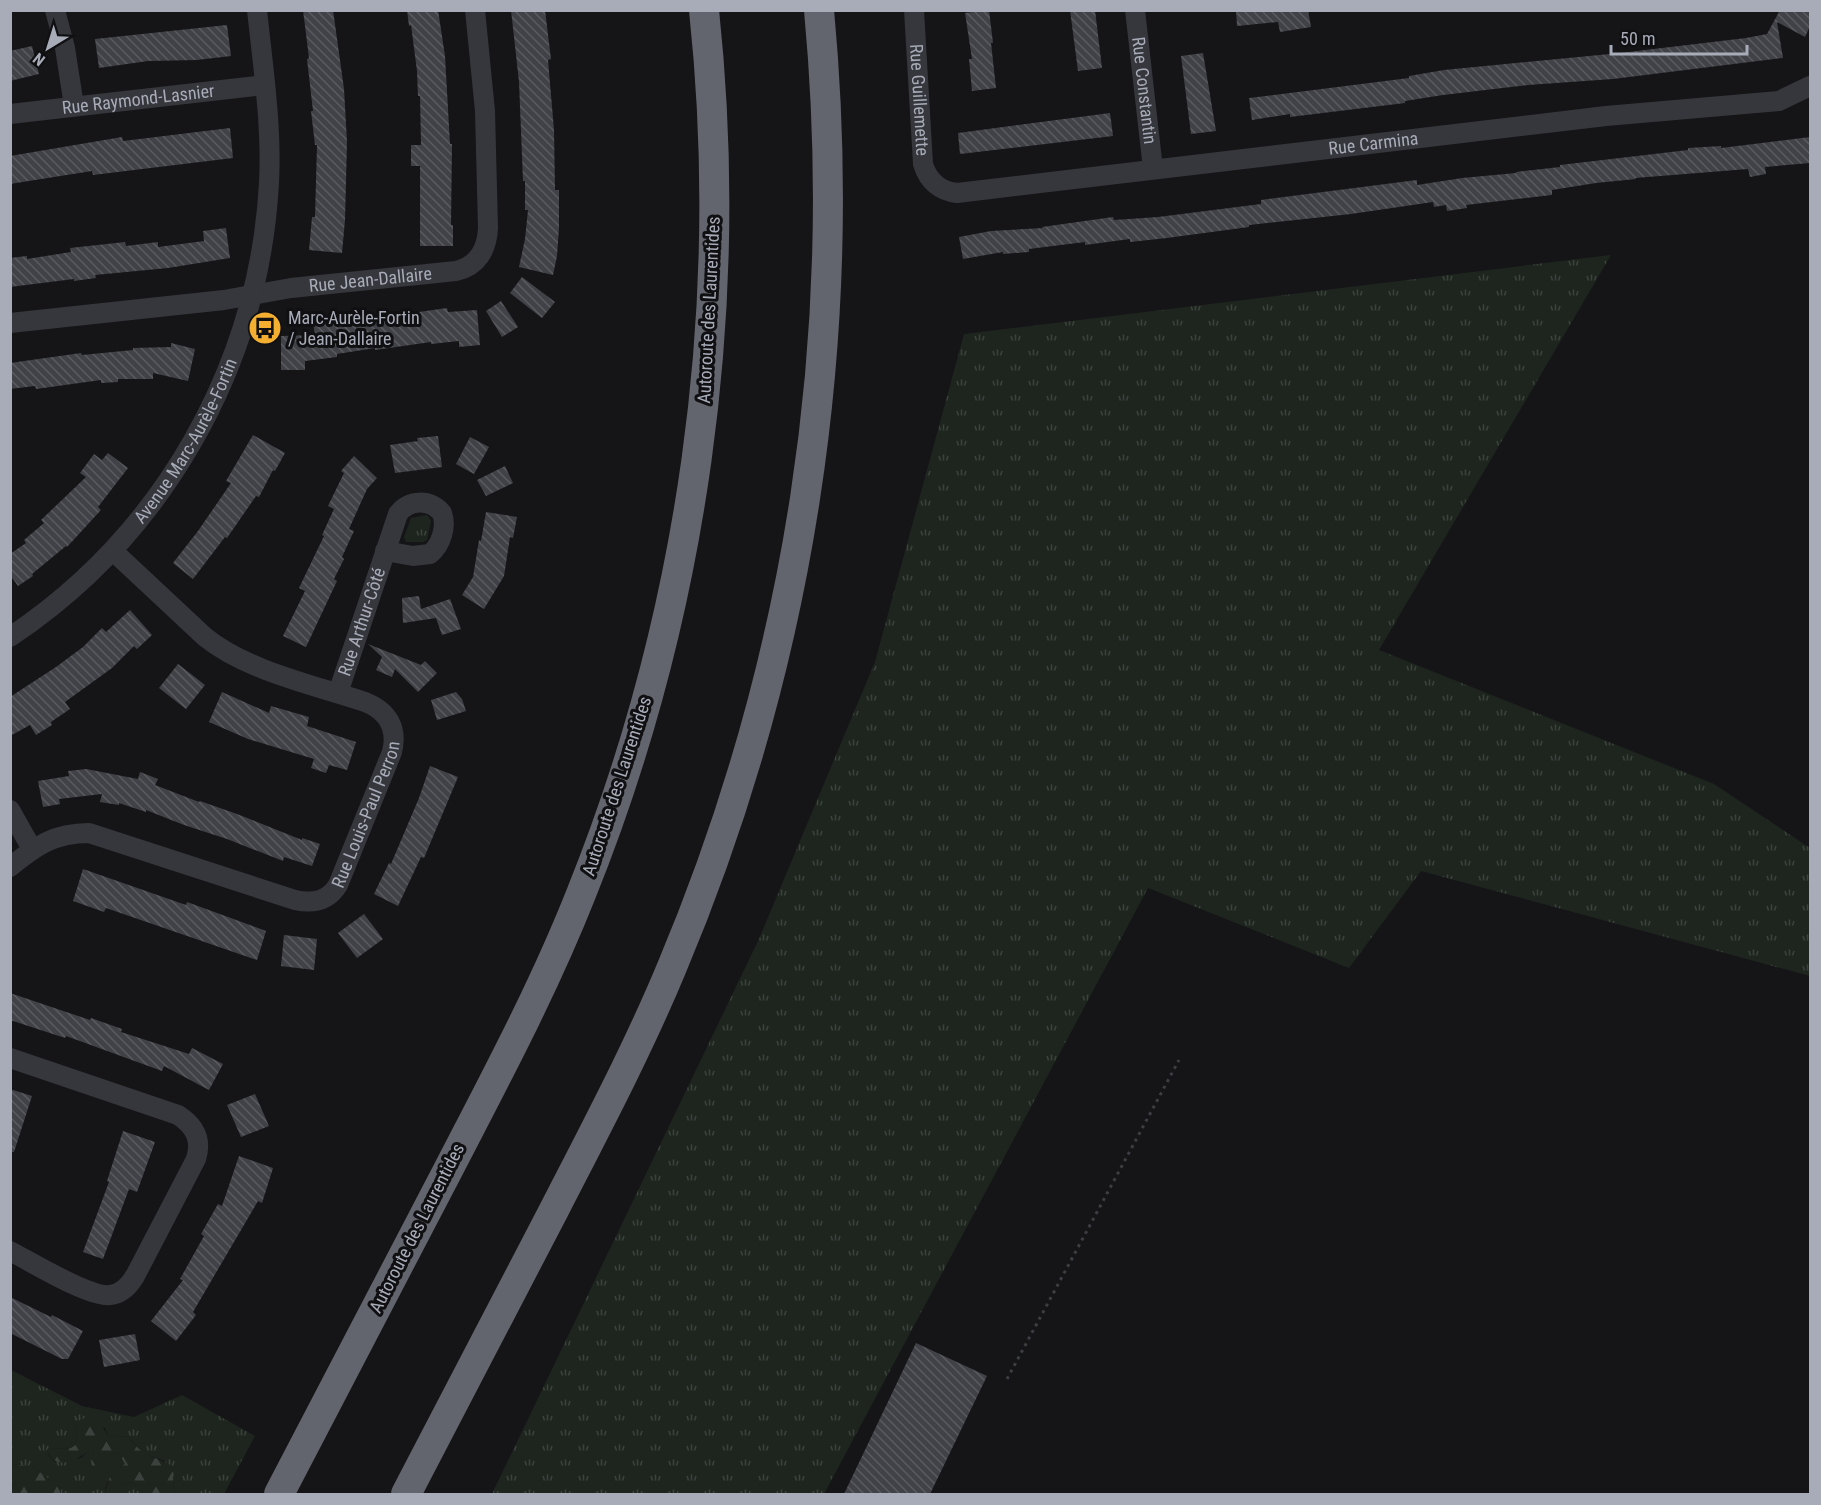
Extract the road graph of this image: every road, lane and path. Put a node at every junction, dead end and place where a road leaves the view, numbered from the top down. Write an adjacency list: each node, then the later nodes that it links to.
1 (55, 10): 10 (street)
2 (257, 10): 8 (street, Avenue Marc-Aurèle-Fortin)
3 (475, 10): 14 (street, Rue Jean-Dallaire)
4 (704, 10): 28 (highway, Autoroute des Laurentides)
5 (819, 10): 27 (highway)
6 (914, 10): 13 (street, Rue Guillemette)
7 (1135, 10): 12 (street, Rue Constantin)
8 (265, 85): 10 (street, Rue Raymond-Lasnier); 14 (street, Avenue Marc-Aurèle-Fortin)
9 (1810, 86): 12 (street, Rue Carmina)
10 (74, 106): 11 (street, Rue Raymond-Lasnier)
11 (10, 114)
12 (1153, 169): 13 (street, Rue Carmina)
13 (935, 184)
14 (252, 294): 15 (street, Rue Jean-Dallaire); 17 (street, Avenue Marc-Aurèle-Fortin)
15 (10, 323)
16 (386, 550): 19 (street, Rue Arthur-Côté)
17 (113, 551): 18 (street, Avenue Marc-Aurèle-Fortin); 19 (street, Rue Louis-Paul Perron)
18 (10, 637)
19 (338, 693): 21 (street, Rue Louis-Paul Perron)
20 (10, 810): 21 (street)
21 (32, 849): 22 (street, Rue Louis-Paul Perron)
22 (10, 867)
23 (10, 1058): 25 (street)
24 (1179, 1060): 26 (path)
25 (10, 1251)
26 (1006, 1378)
27 (410, 1489)
28 (279, 1494)

